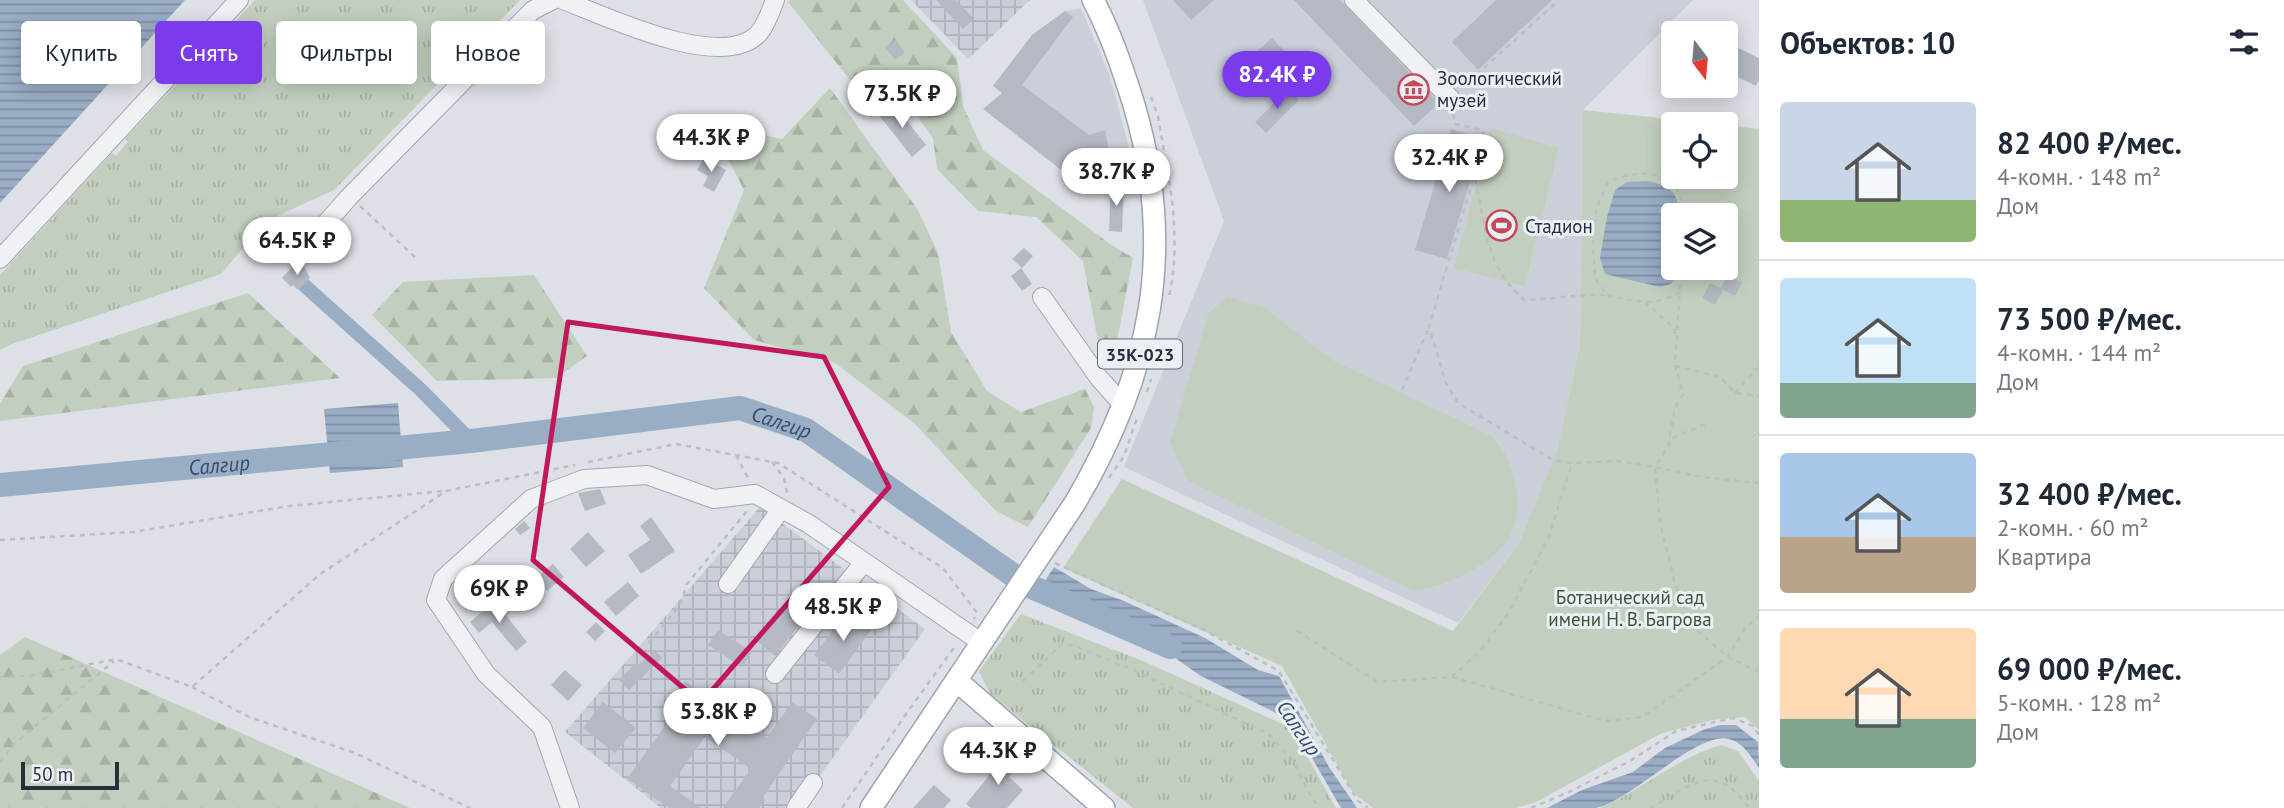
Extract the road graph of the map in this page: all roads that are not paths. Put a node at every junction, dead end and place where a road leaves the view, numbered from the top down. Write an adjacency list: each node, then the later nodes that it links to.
1 (239, 0): 9 (lane)
2 (553, 0): 8 (lane)
3 (563, 0): 4 (lane)
4 (775, 0)
5 (1093, 0): 11 (main road, 35К-023)
6 (1354, 0): 7 (lane)
7 (1451, 99)
8 (297, 256)
9 (0, 259)
10 (1042, 297): 11 (lane)
11 (1131, 412): 15 (main road, 35К-023)
12 (781, 509): 13 (lane); 14 (lane); 19 (lane)
13 (864, 562): 15 (lane); 16 (lane)
14 (728, 584)
15 (973, 633): 17 (main road, 35К-023)
16 (775, 674)
17 (957, 681): 21 (main road, 35К-023); 22 (main road)
18 (813, 783): 20 (lane)
19 (570, 808)
20 (797, 808)
21 (871, 808)
22 (1104, 808)

